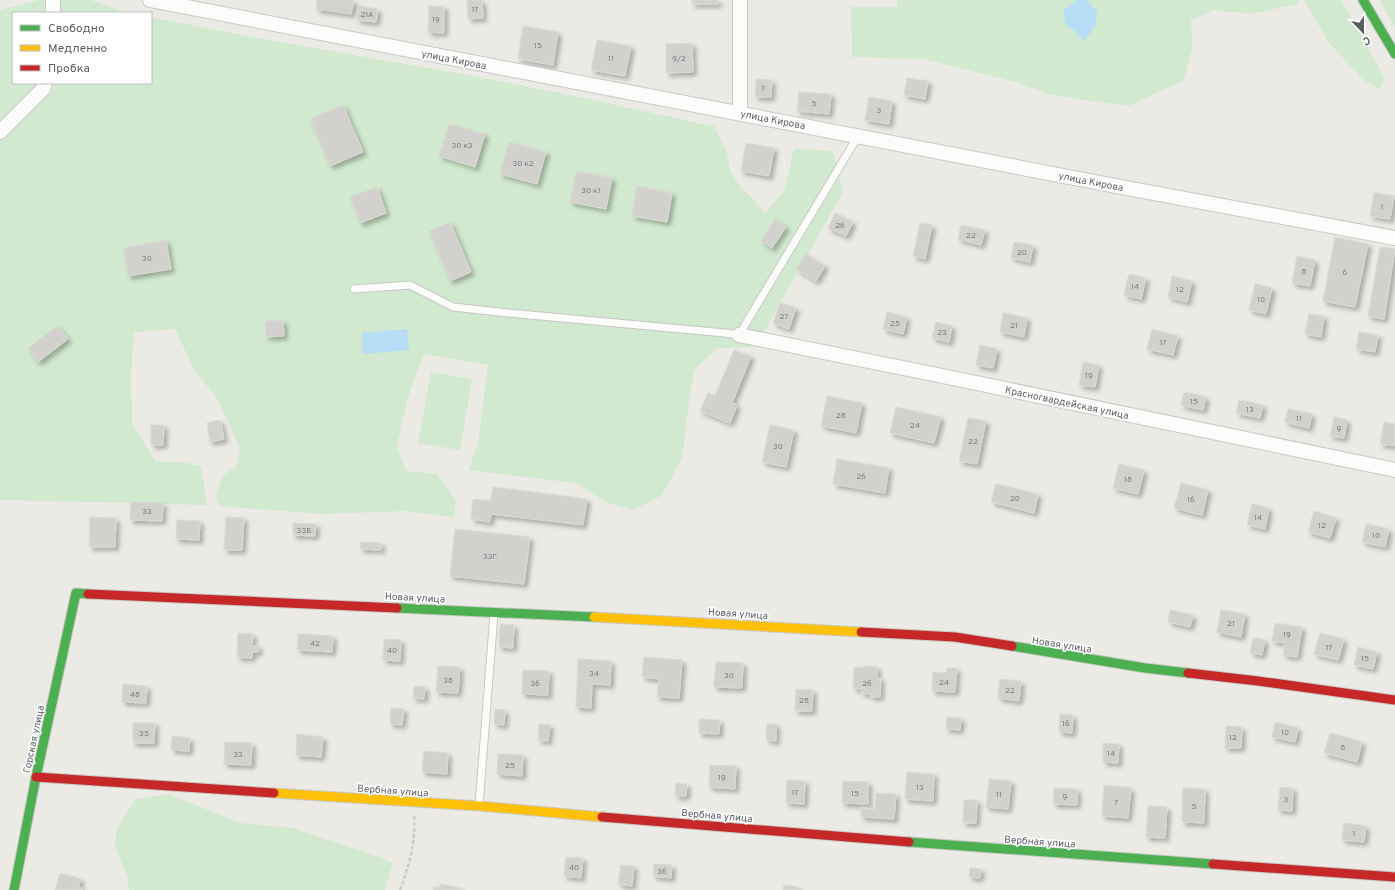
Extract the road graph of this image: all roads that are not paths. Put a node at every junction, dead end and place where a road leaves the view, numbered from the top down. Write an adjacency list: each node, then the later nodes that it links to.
1 (53, 0): 5 (street)
2 (150, 0): 8 (street, улица Кирова)
3 (740, 0): 8 (street)
4 (1363, 0): 6 (street)
5 (53, 12)
6 (1395, 54)
7 (44, 84): 9 (street)
8 (740, 113): 10 (street, улица Кирова)
9 (0, 132)
10 (858, 136): 11 (street, улица Кирова); 13 (lane)
11 (1395, 238)
12 (354, 289): 13 (lane)
13 (739, 335): 14 (street, Красногвардейская улица)
14 (1395, 470)
15 (76, 593): 16 (street, Новая улица); 18 (street, Горская улица)
16 (494, 612): 17 (street, Новая улица); 19 (lane)
17 (1395, 700)
18 (36, 777): 19 (street, Вербная улица); 21 (street, Горская улица)
19 (478, 806): 20 (street, Вербная улица)
20 (1395, 877)
21 (14, 890)

